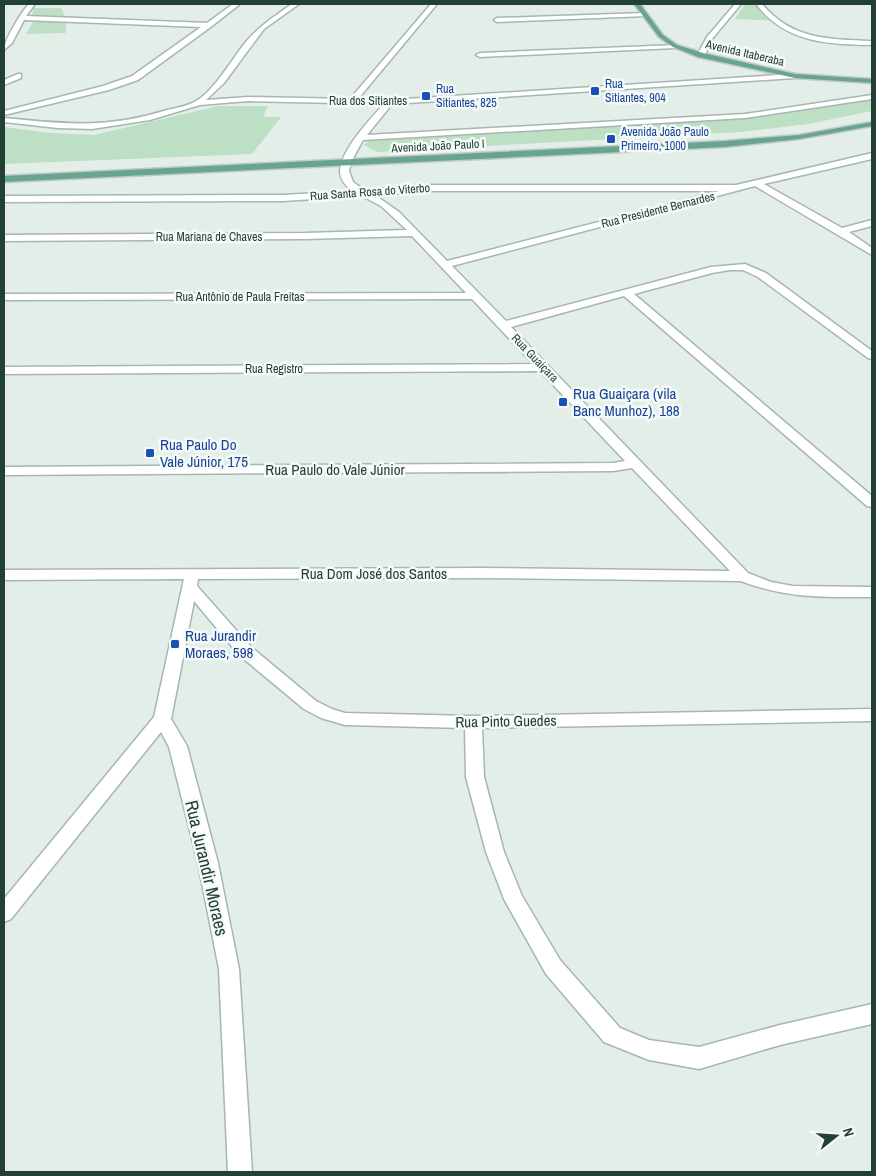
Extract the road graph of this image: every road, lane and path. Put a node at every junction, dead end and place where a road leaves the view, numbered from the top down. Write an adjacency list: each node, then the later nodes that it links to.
1 (32, 4): 10 (street)
2 (237, 4): 12 (street)
3 (291, 4): 4 (street)
4 (296, 4): 25 (street)
5 (434, 4): 23 (street)
6 (637, 4): 9 (main road, Avenida Itaberaba)
7 (738, 4): 17 (street)
8 (760, 4): 13 (street)
9 (645, 15): 11 (street); 14 (main road, Avenida Itaberaba)
10 (20, 18): 12 (street); 15 (street)
11 (497, 20)
12 (210, 25): 26 (street)
13 (872, 43)
14 (675, 46): 16 (street); 17 (main road, Avenida Itaberaba)
15 (4, 48)
16 (480, 55)
17 (701, 55): 19 (main road, Avenida Itaberaba)
18 (18, 76): 21 (street)
19 (795, 76): 20 (main road, Avenida Itaberaba); 24 (street, Rua dos Sitiantes)
20 (871, 81)
21 (4, 83)
22 (872, 97): 30 (street)
23 (351, 102): 24 (street, Rua dos Sitiantes); 25 (street, Rua dos Sitiantes)
24 (390, 102): 30 (street)
25 (199, 103): 28 (street, Rua dos Sitiantes)
26 (4, 113)
27 (872, 116): 32 (main road, Avenida João Paulo I)
28 (4, 120)
29 (872, 124): 32 (main road, Avenida João Paulo I)
30 (361, 138): 32 (street)
31 (872, 156): 35 (street, Rua Presidente Bernardes)
32 (347, 159): 33 (main road, Avenida João Paulo I); 34 (main road, Avenida João Paulo I); 37 (street, Rua Guaiçara)
33 (4, 170)
34 (4, 179)
35 (757, 184): 36 (street, Rua Presidente Bernardes); 40 (street)
36 (736, 188): 37 (street, Rua Santa Rosa do Viterbo); 44 (street, Rua Presidente Bernardes)
37 (360, 192): 38 (street, Rua Santa Rosa do Viterbo); 41 (street, Rua Guaiçara)
38 (4, 199)
39 (872, 223): 40 (street)
40 (841, 231): 43 (street)
41 (415, 233): 42 (street, Rua Mariana de Chaves); 44 (street, Rua Guaiçara)
42 (4, 238)
43 (872, 252)
44 (444, 264): 46 (street, Rua Guaiçara)
45 (626, 293): 48 (street); 49 (street); 54 (street)
46 (477, 296): 47 (street, Rua Antônio de Paula Freitas); 48 (street, Rua Guaiçara)
47 (4, 297)
48 (504, 325): 50 (street, Rua Guaiçara)
49 (872, 356)
50 (544, 368): 51 (street, Rua Registro); 52 (street, Rua Guaiçara)
51 (4, 370)
52 (636, 463): 53 (street, Rua Paulo do Vale Júnior); 56 (street, Rua Guaiçara)
53 (4, 471)
54 (872, 502)
55 (4, 575): 57 (street, Rua Dom José dos Santos)
56 (743, 576): 57 (street, Rua Dom José dos Santos); 58 (street, Rua Guaiçara)
57 (191, 580): 60 (street); 61 (street, Rua Pinto Guedes)
58 (872, 592)
59 (872, 715): 61 (street, Rua Pinto Guedes)
60 (162, 718): 62 (street); 64 (street, Rua Jurandir Moraes)
61 (474, 722): 63 (street)
62 (4, 912)
63 (872, 1014)
64 (240, 1172)

